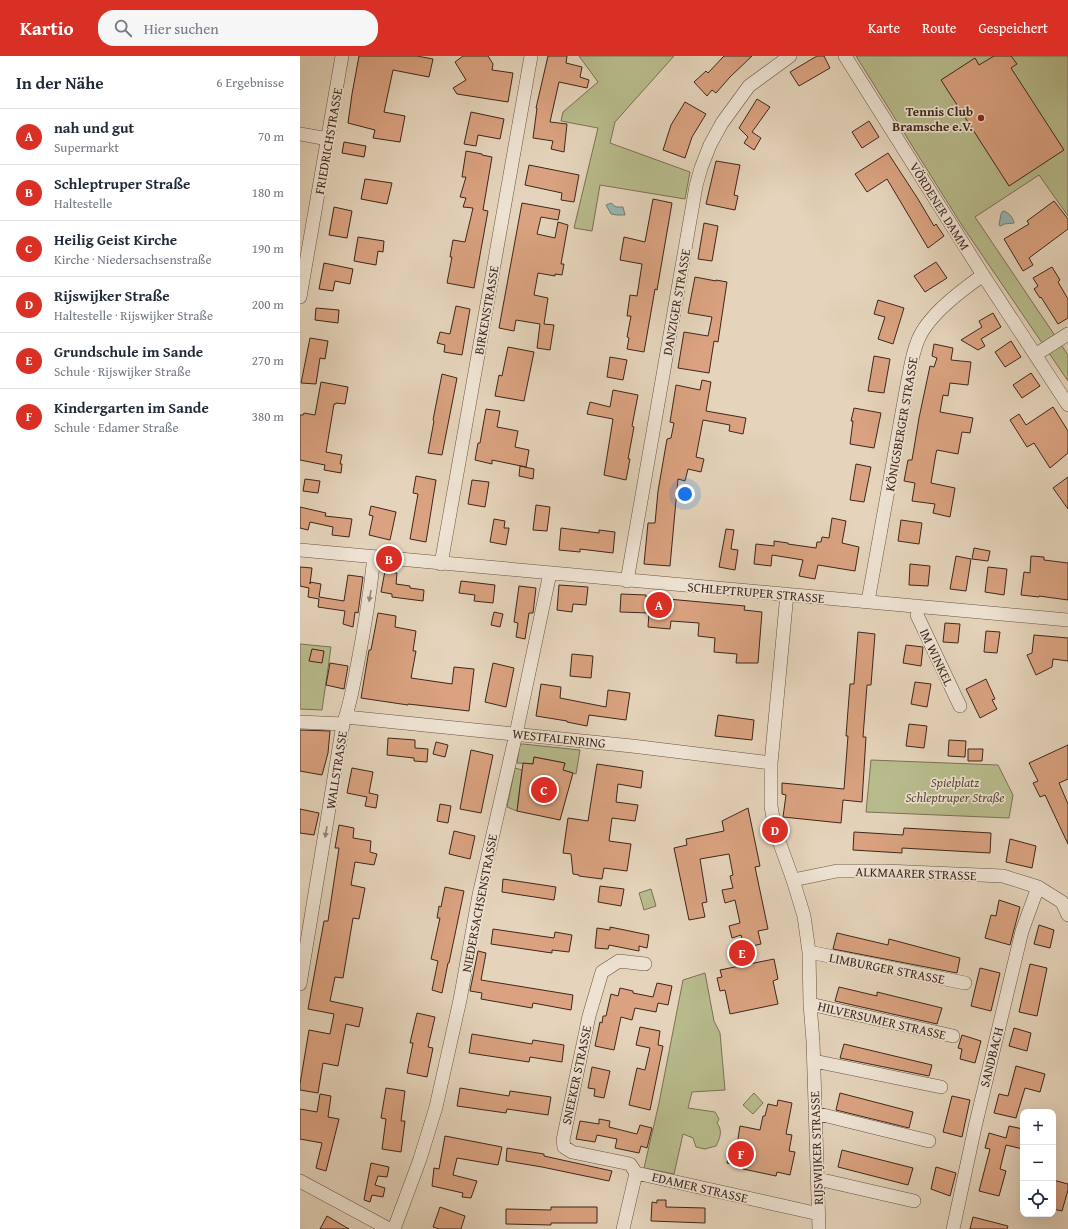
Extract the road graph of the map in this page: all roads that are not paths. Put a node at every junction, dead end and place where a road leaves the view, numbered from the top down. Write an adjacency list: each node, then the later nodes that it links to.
1 (342, 56): 6 (street, FRIEDRICHSTRASSE)
2 (531, 56): 14 (street, BIRKENSTRASSE)
3 (790, 56): 16 (street, DANZIGER STRASSE)
4 (845, 56): 7 (street, VÖRDENER DAMM)
5 (300, 134): 6 (street)
6 (328, 139): 8 (street, FRIEDRICHSTRASSE)
7 (983, 274): 10 (street, VÖRDENER DAMM); 18 (street, KÖNIGSBERGER STRASSE)
8 (300, 297)
9 (1068, 334): 10 (street)
10 (1035, 355): 11 (street, VÖRDENER DAMM)
11 (1068, 405)
12 (300, 550): 13 (street, SCHLEPTRUPER STRASSE)
13 (374, 557): 14 (street, SCHLEPTRUPER STRASSE); 22 (street, WALLSTRASSE, one-way to 22)
14 (441, 564): 15 (street, SCHLEPTRUPER STRASSE)
15 (550, 573): 16 (street, SCHLEPTRUPER STRASSE); 24 (street, NIEDERSACHSENSTRASSE)
16 (627, 581): 17 (street, SCHLEPTRUPER STRASSE)
17 (787, 594): 18 (street, SCHLEPTRUPER STRASSE); 25 (street, RIJSWIJKER STRASSE)
18 (868, 602): 19 (street, SCHLEPTRUPER STRASSE)
19 (918, 606): 20 (street, SCHLEPTRUPER STRASSE); 21 (street, IM WINKEL)
20 (1068, 620)
21 (960, 706)
22 (345, 721): 23 (street, WESTFALENRING); 24 (street, WESTFALENRING); 32 (street, WALLSTRASSE, one-way to 32)
23 (300, 722)
24 (516, 734): 25 (street, WESTFALENRING); 45 (street, NIEDERSACHSENSTRASSE)
25 (771, 762): 26 (street, RIJSWIJKER STRASSE)
26 (793, 880): 27 (street, ALKMAARER STRASSE); 29 (street, RIJSWIJKER STRASSE)
27 (1038, 887): 28 (street, ALKMAARER STRASSE); 48 (street, SANDBACH)
28 (1068, 915)
29 (809, 952): 31 (street, LIMBURGER STRASSE); 33 (street, RIJSWIJKER STRASSE)
30 (645, 964): 39 (street, SNEEKER STRASSE)
31 (965, 983)
32 (300, 984)
33 (810, 1004): 34 (street, HILVERSUMER STRASSE); 35 (street, RIJSWIJKER STRASSE)
34 (953, 1036)
35 (814, 1061): 36 (street); 37 (street, RIJSWIJKER STRASSE)
36 (941, 1087)
37 (815, 1113): 38 (street); 40 (street, RIJSWIJKER STRASSE)
38 (929, 1141)
39 (636, 1173): 43 (street, EDAMER STRASSE); 46 (street, EDAMER STRASSE)
40 (818, 1179): 42 (street); 43 (street, RIJSWIJKER STRASSE)
41 (300, 1181): 44 (street)
42 (914, 1201)
43 (819, 1214): 47 (street, RIJSWIJKER STRASSE)
44 (389, 1229)
45 (394, 1229)
46 (623, 1229)
47 (819, 1229)
48 (953, 1229)

